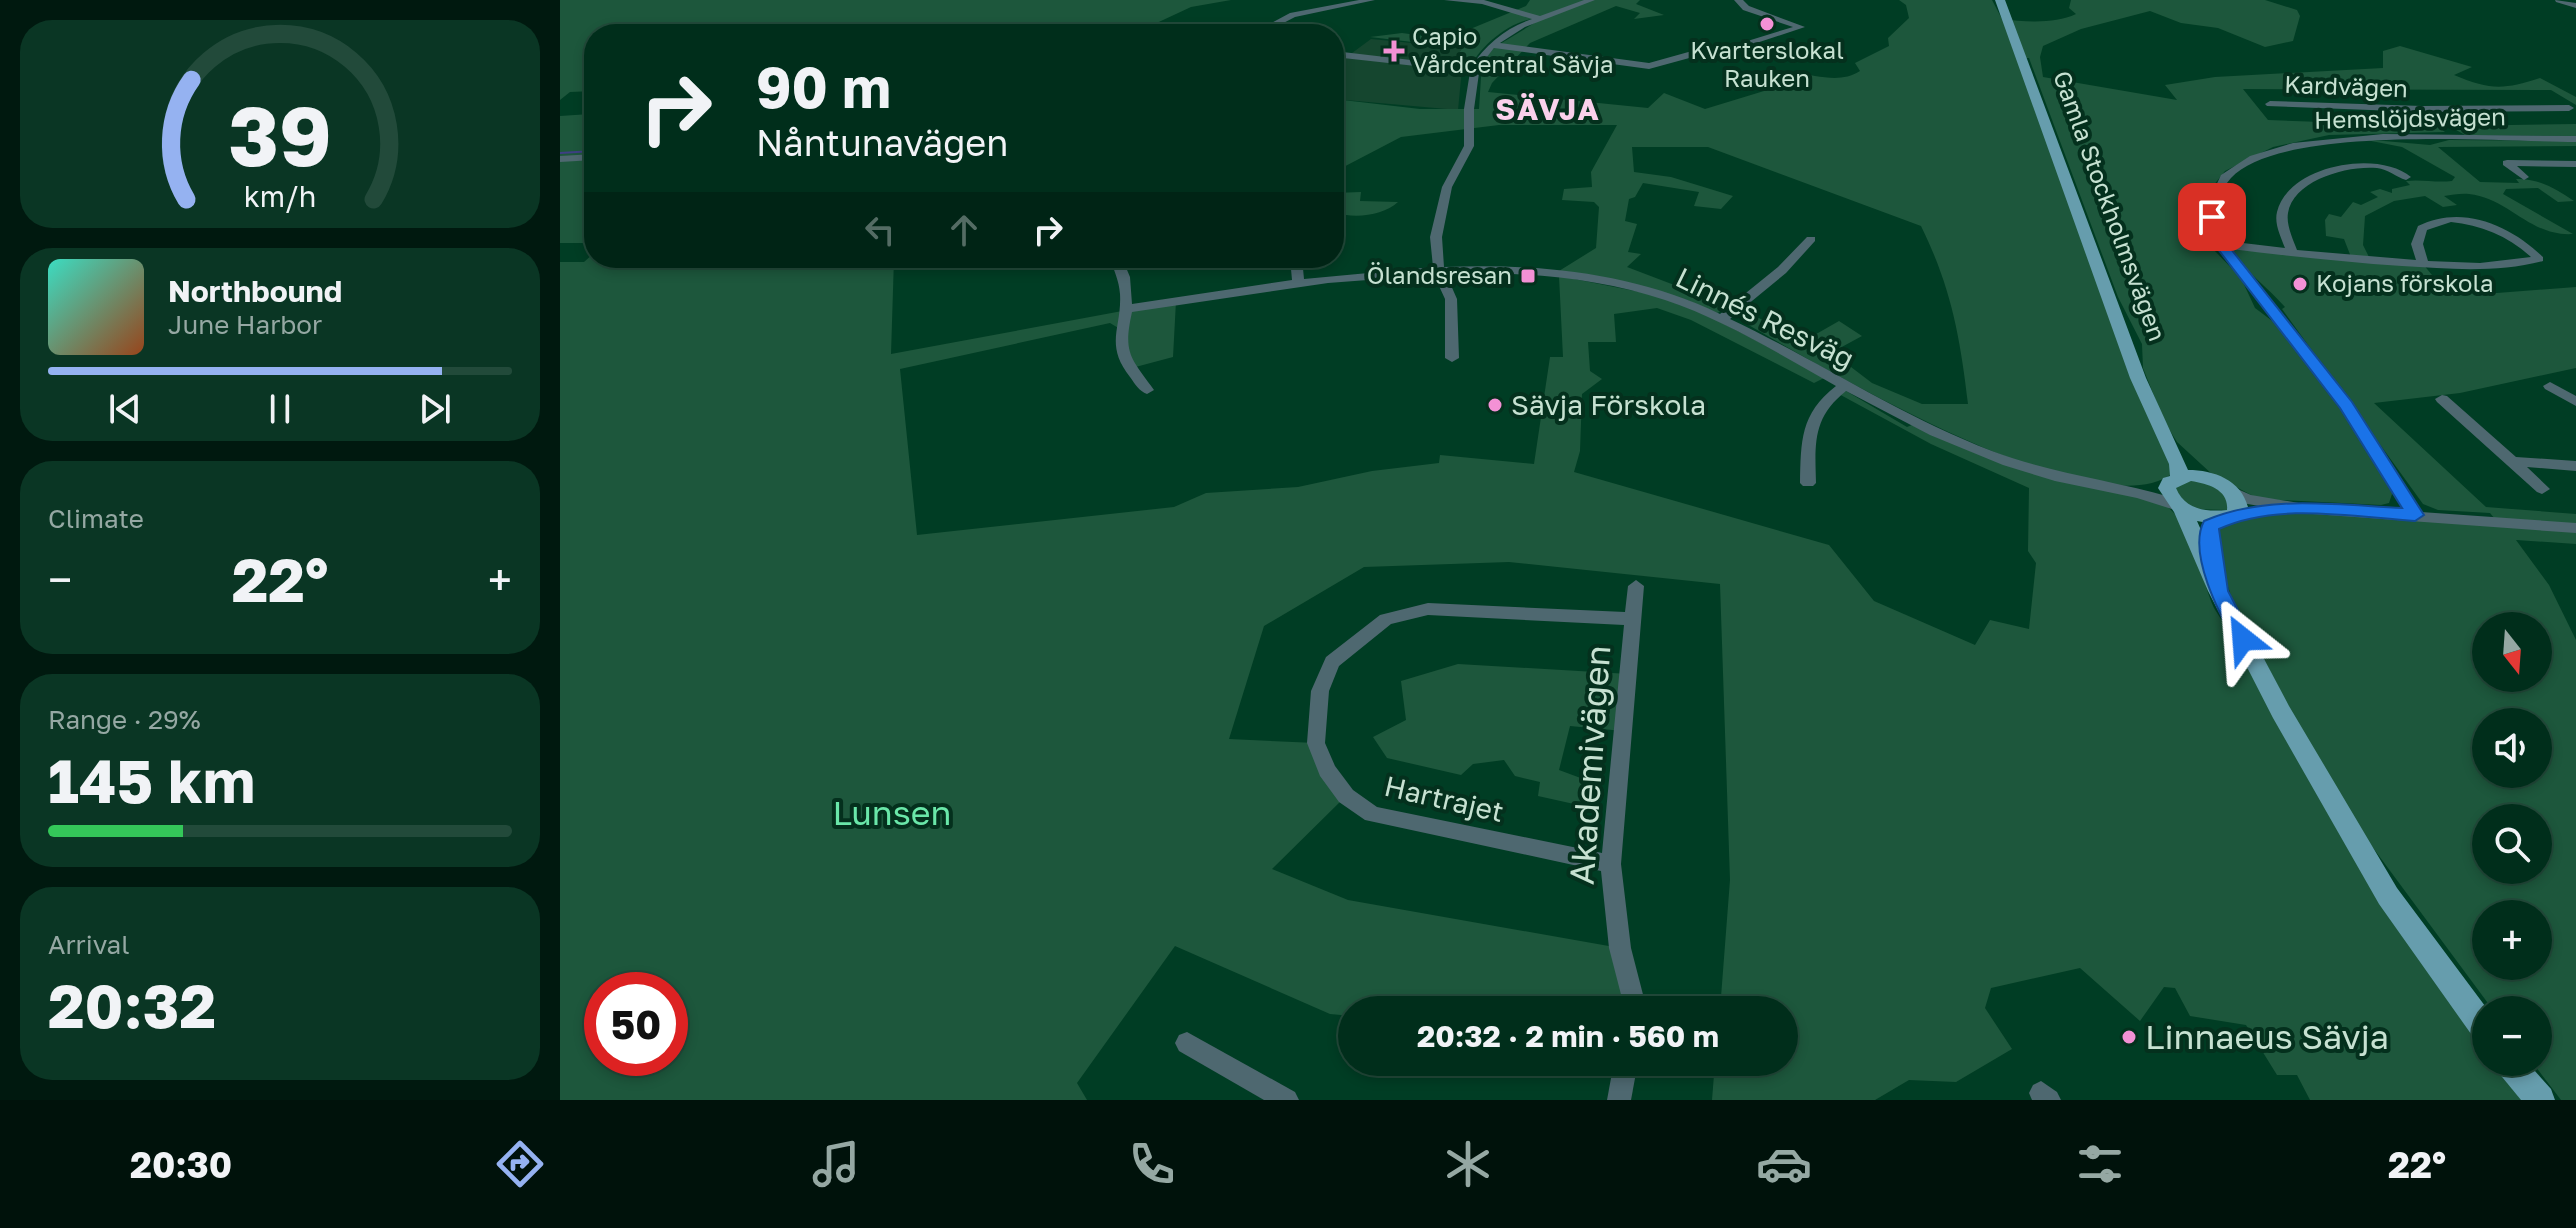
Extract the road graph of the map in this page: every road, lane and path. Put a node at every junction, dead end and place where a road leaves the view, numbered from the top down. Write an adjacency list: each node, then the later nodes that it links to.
1 (1371, 0): 9 (street)
2 (1448, 0): 8 (street)
3 (1591, 0): 8 (street)
4 (1738, 0): 10 (street)
5 (2000, 0): 39 (main road, Gamla Stockholmsvägen)
6 (2559, 0): 7 (street)
7 (2576, 6)
8 (1538, 18): 10 (street)
9 (1275, 24)
10 (1492, 45): 12 (street)
11 (1344, 55): 12 (street)
12 (1475, 70): 29 (street)
13 (2270, 104): 15 (street, Kardvägen)
14 (2569, 108): 15 (street, Kardvägen)
15 (2422, 109): 16 (street, Kardvägen)
16 (2458, 138): 17 (street, Hemslöjdsvägen); 24 (street, Hemslöjdsvägen)
17 (2576, 139)
18 (584, 158): 19 (street)
19 (560, 159)
20 (2576, 164): 22 (street)
21 (2406, 177): 25 (street)
22 (2524, 177)
23 (1811, 239): 32 (street)
24 (2221, 244): 25 (street); 49 (street, Hemslöjdsvägen)
25 (2292, 251): 26 (street)
26 (2423, 263): 26 (street)
27 (1120, 268): 31 (street)
28 (1297, 268): 30 (street)
29 (1439, 272): 30 (street, Linnés Resväg); 32 (street, Linnés Resväg); 33 (street)
30 (1298, 283): 31 (street, Linnés Resväg)
31 (1125, 309): 36 (street)
32 (1721, 320): 34 (street, Linnés Resväg)
33 (1452, 358)
34 (1845, 385): 43 (street); 46 (street, Linnés Resväg)
35 (2550, 386): 38 (street)
36 (1147, 390)
37 (2442, 399): 40 (street)
38 (2576, 402)
39 (2162, 432): 42 (main road, Gamla Stockholmsvägen); 44 (main road, Gamla Stockholmsvägen)
40 (2512, 461): 41 (street); 45 (street)
41 (2576, 466)
42 (2174, 479): 44 (main road); 46 (street, Linnés Resväg); 47 (main road, Gamla Stockholmsvägen)
43 (1808, 483)
44 (2226, 488): 48 (street); 50 (main road)
45 (2542, 489)
46 (2127, 490): 47 (street, Linnés Resväg)
47 (2180, 507): 50 (main road); 53 (main road)
48 (2299, 508): 49 (street); 50 (street)
49 (2415, 515): 51 (street)
50 (2228, 516): 53 (main road)
51 (2576, 529)
52 (1636, 586): 54 (street, Akademivägen)
53 (2218, 591): 57 (main road)
54 (1634, 619): 55 (street, Akademivägen); 55 (street, Hartrajet)
55 (1611, 864): 56 (street, Akademivägen)
56 (1632, 996)
57 (2472, 1012)
58 (1187, 1043): 61 (street)
59 (1623, 1076): 62 (street)
60 (2520, 1076): 63 (main road)
61 (1287, 1100)
62 (1619, 1100)
63 (2540, 1100)

